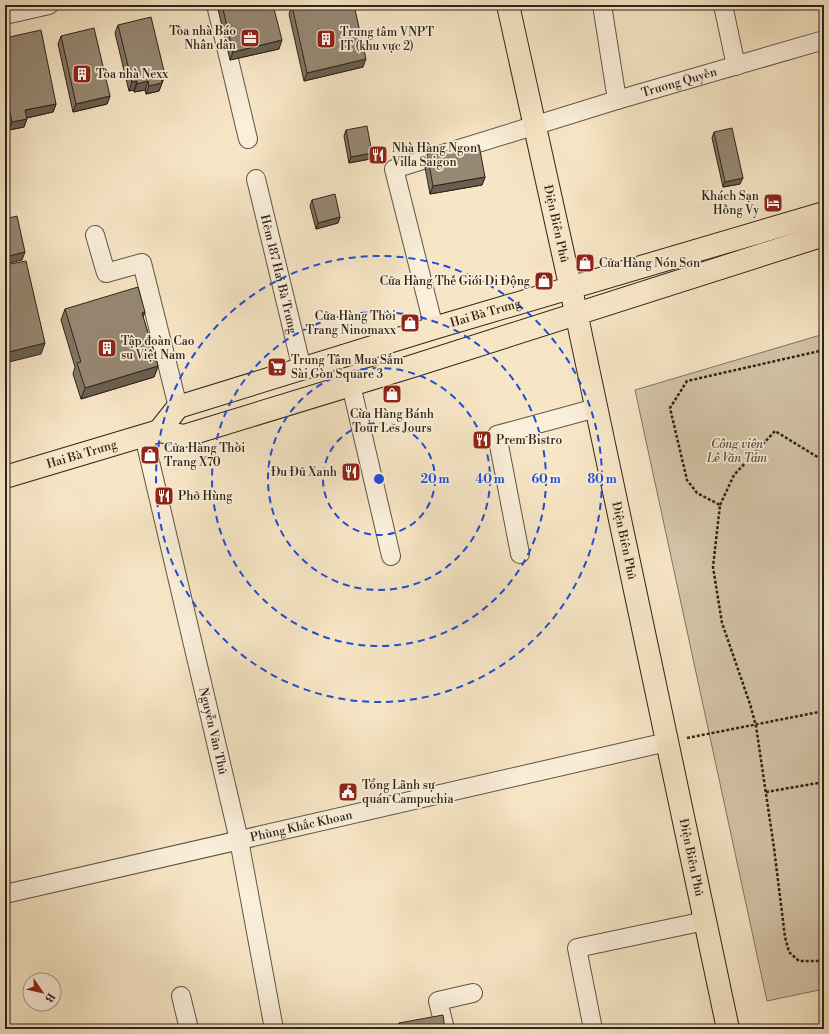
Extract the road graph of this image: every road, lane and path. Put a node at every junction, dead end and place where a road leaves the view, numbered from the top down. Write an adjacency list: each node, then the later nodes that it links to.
1 (49, 5): 6 (street)
2 (216, 5): 11 (street)
3 (508, 5): 10 (main road, Điện Biên Phủ)
4 (602, 5): 9 (street)
5 (722, 5): 8 (street)
6 (5, 15)
7 (824, 40): 8 (street, Trương Quyền)
8 (736, 66): 9 (street, Trương Quyền)
9 (617, 100): 10 (street, Trương Quyền)
10 (535, 125): 16 (main road, Điện Biên Phủ); 18 (street, Trương Quyền)
11 (248, 140)
12 (256, 180): 20 (street, Hẻm 187 Hai Bà Trưng)
13 (824, 213): 16 (main road, Hai Bà Trưng)
14 (95, 235): 22 (street)
15 (824, 235): 17 (main road, Hai Bà Trưng)
16 (571, 289): 17 (main road, Điện Biên Phủ); 18 (main road, Hai Bà Trưng)
17 (576, 312): 21 (main road, Hai Bà Trưng); 23 (main road, Điện Biên Phủ)
18 (434, 328): 20 (main road, Hai Bà Trưng)
19 (824, 350): 28 (path)
20 (302, 369): 22 (main road, Hai Bà Trưng)
21 (351, 385): 25 (main road, Hai Bà Trưng); 30 (street)
22 (178, 407): 24 (main road); 25 (main road)
23 (596, 408): 29 (street); 33 (main road, Điện Biên Phủ)
24 (151, 433): 25 (main road, Hai Bà Trưng); 27 (main road, Hai Bà Trưng); 36 (street, Nguyễn Văn Thủ)
25 (184, 436)
26 (824, 461): 28 (path)
27 (5, 477)
28 (720, 505): 32 (path)
29 (520, 554)
30 (391, 556)
31 (824, 712): 32 (path)
32 (756, 726): 33 (path); 35 (path)
33 (667, 742): 36 (street, Phùng Khắc Khoan); 38 (main road, Điện Biên Phủ)
34 (824, 782): 35 (path)
35 (766, 792): 39 (path)
36 (239, 840): 37 (street, Phùng Khắc Khoan); 43 (street, Nguyễn Văn Thủ)
37 (5, 894)
38 (705, 921): 45 (street); 46 (main road, Điện Biên Phủ)
39 (824, 962)
40 (473, 993): 44 (street)
41 (181, 996): 42 (street)
42 (189, 1029)
43 (274, 1029)
44 (445, 1029)
45 (593, 1029)
46 (728, 1029)

